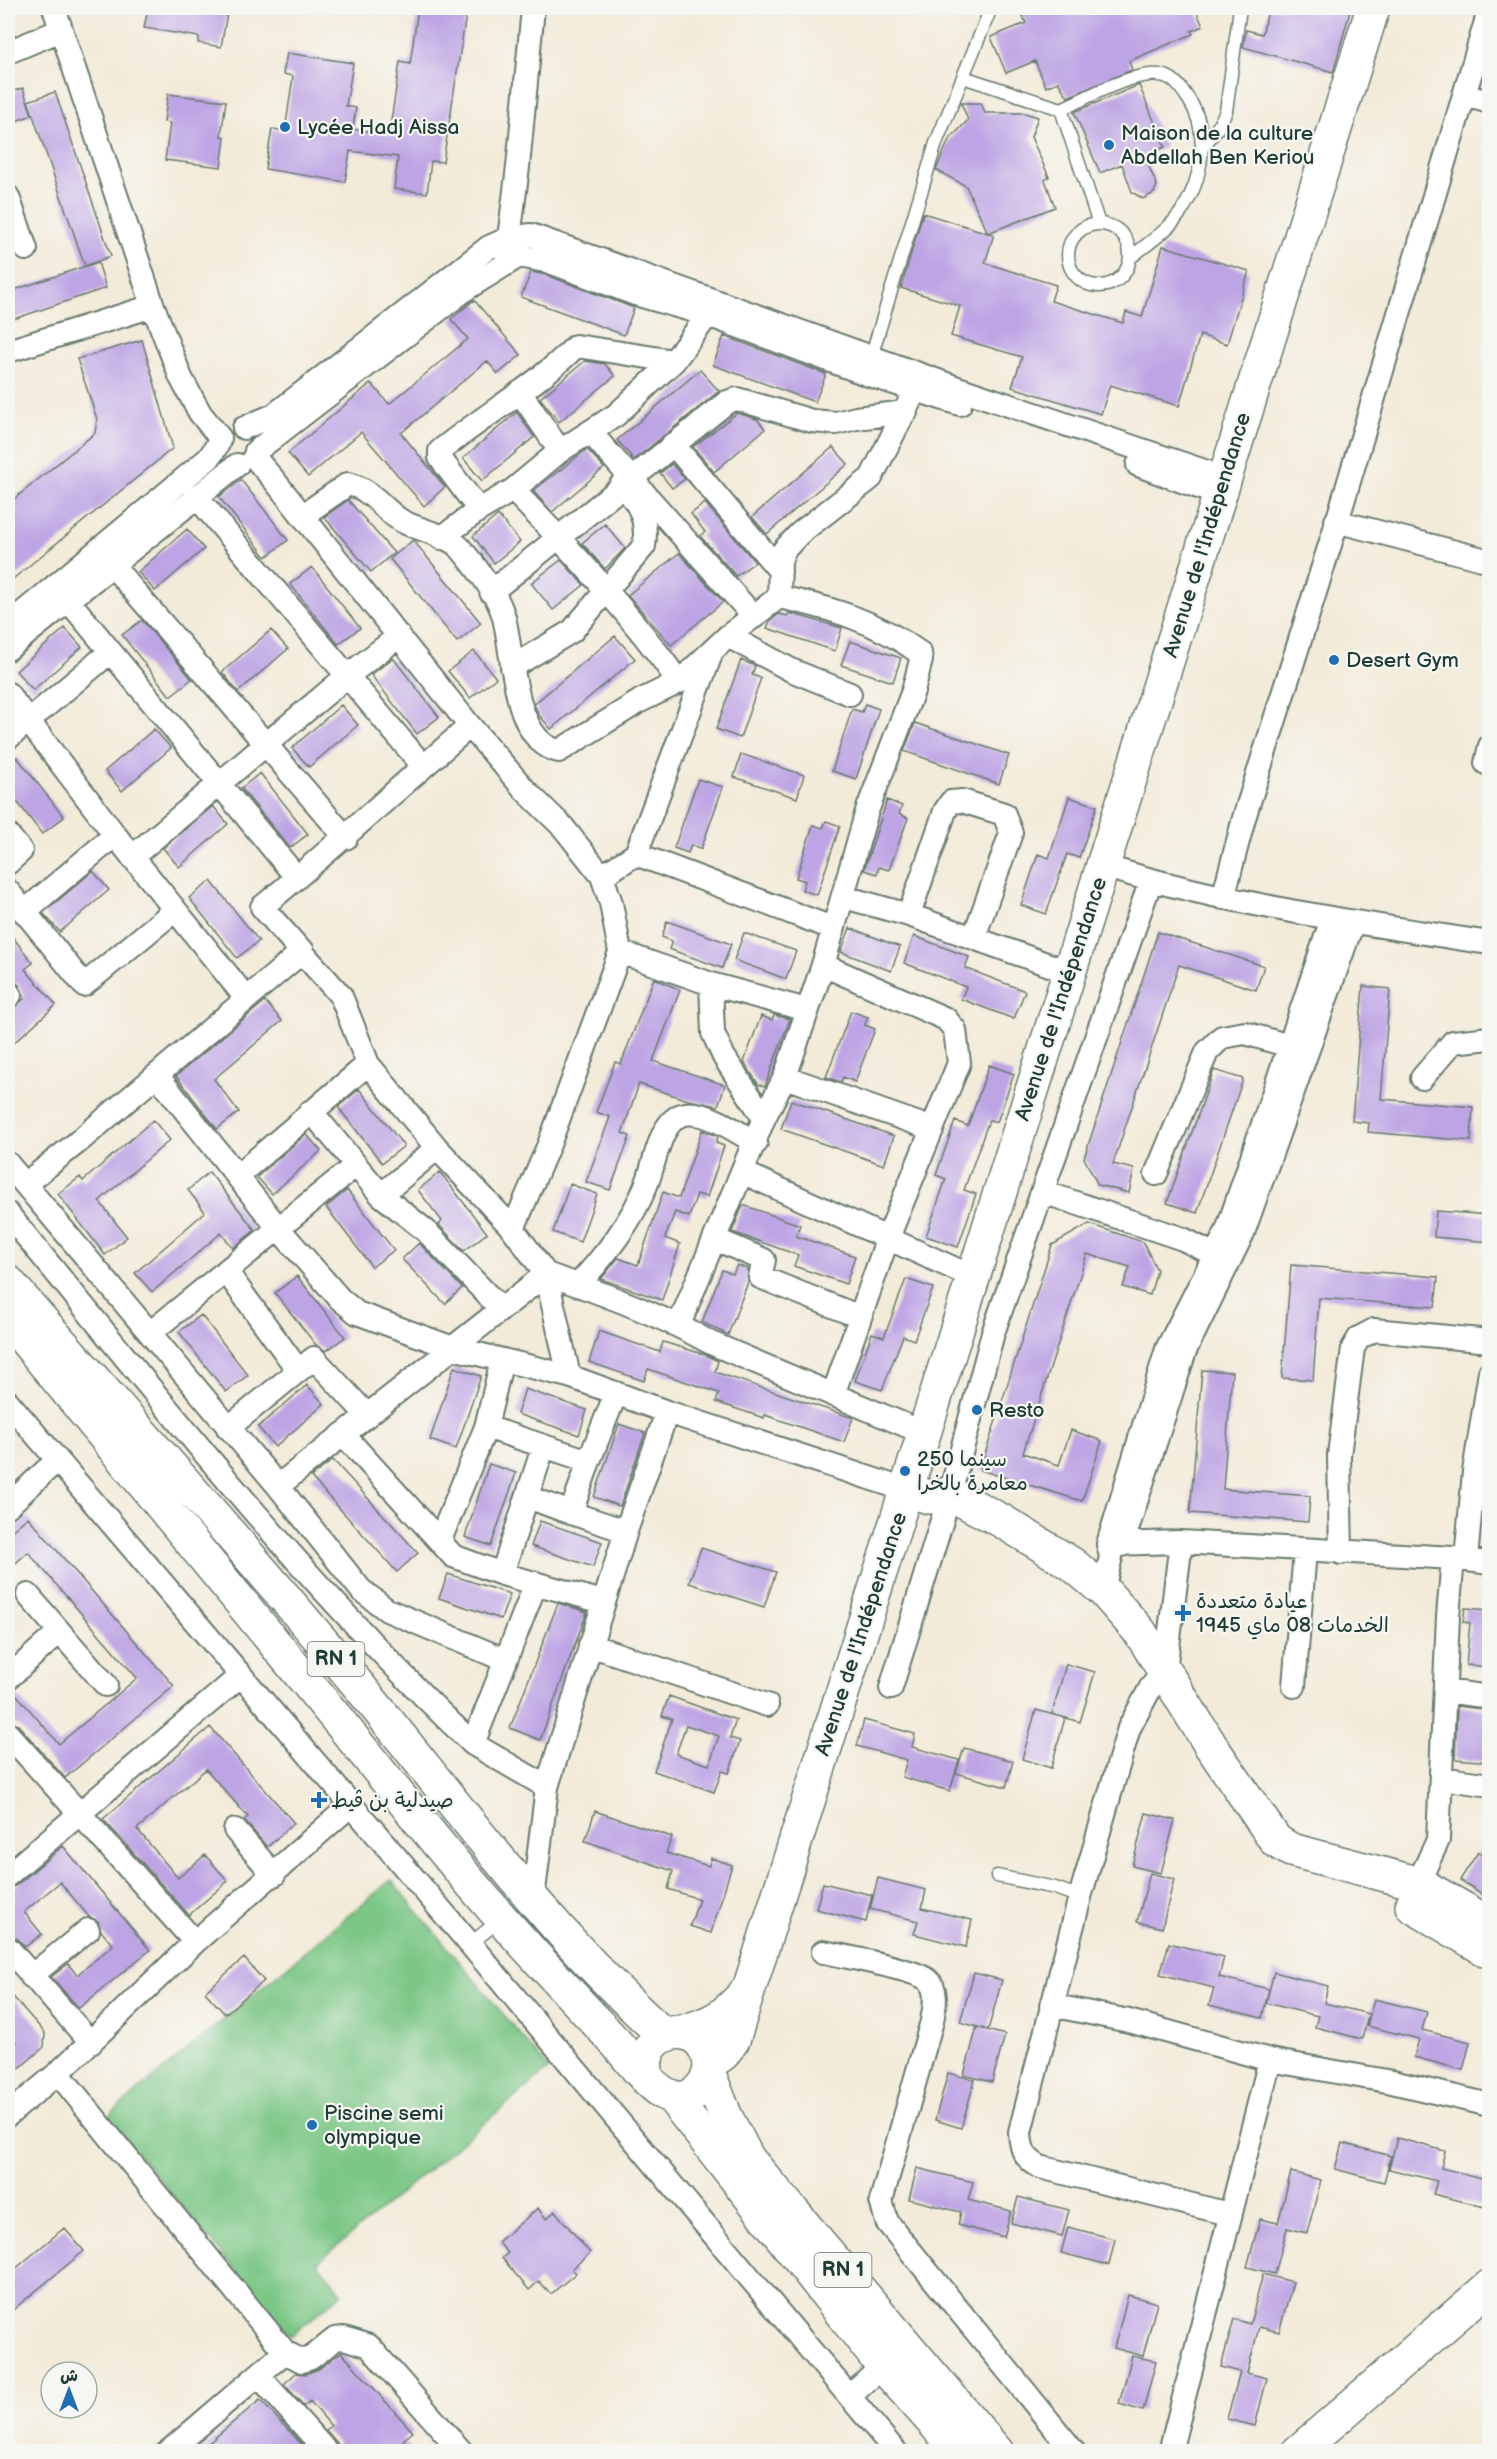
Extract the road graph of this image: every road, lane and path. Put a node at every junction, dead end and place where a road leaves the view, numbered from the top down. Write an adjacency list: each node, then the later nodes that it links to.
1 (54, 8): 7 (street)
2 (533, 8): 16 (street)
3 (991, 8): 9 (lane)
4 (1240, 8): 13 (lane)
5 (1373, 8): 35 (main road, Avenue de l'Indépendance)
6 (1490, 8): 10 (street)
7 (61, 30): 8 (street); 20 (street)
8 (8, 52)
9 (963, 77): 12 (lane); 23 (lane)
10 (1464, 95): 11 (street); 40 (street)
11 (1490, 102)
12 (1061, 109): 13 (lane); 15 (lane)
13 (1202, 148): 18 (lane)
14 (8, 196): 17 (street)
15 (1099, 224): 18 (lane); 18 (lane)
16 (509, 238): 19 (street); 23 (street); 28 (street)
17 (26, 249)
18 (1130, 258)
19 (497, 268): 21 (street); 33 (street)
20 (153, 306): 22 (street); 30 (street)
21 (708, 315): 24 (street); 25 (street)
22 (8, 351)
23 (871, 357): 35 (street)
24 (674, 361): 26 (street); 29 (street)
25 (915, 391): 27 (street); 35 (street)
26 (520, 392): 32 (street); 38 (street)
27 (906, 412): 31 (street); 45 (street)
28 (244, 428): 30 (street); 33 (street)
29 (591, 433): 32 (street); 34 (street)
30 (219, 441): 33 (street); 51 (street)
31 (673, 444): 34 (street); 45 (street)
32 (560, 451): 36 (street)
33 (249, 458): 37 (street); 39 (street)
34 (626, 482): 42 (street); 46 (street); 50 (street)
35 (1222, 486): 73 (main road, Avenue de l'Indépendance)
36 (513, 490): 38 (street); 42 (street)
37 (196, 496): 44 (street); 57 (street)
38 (479, 510): 41 (street)
39 (302, 516): 41 (street); 52 (street)
40 (1336, 521): 43 (street); 79 (street)
41 (441, 538): 47 (street)
42 (559, 539): 46 (street); 47 (street)
43 (1490, 561)
44 (112, 565): 49 (street); 64 (street)
45 (780, 571): 48 (street)
46 (605, 591): 56 (street); 58 (street)
47 (491, 592): 56 (street)
48 (779, 597): 50 (street); 78 (street)
49 (68, 600): 54 (street); 55 (street)
50 (754, 617): 53 (street)
51 (8, 625)
52 (399, 636): 57 (street); 62 (street)
53 (720, 644): 58 (street); 60 (street); 70 (street)
54 (8, 649)
55 (110, 652): 61 (street); 66 (street)
56 (512, 667): 58 (street)
57 (346, 677): 64 (street); 65 (street)
58 (679, 682)
59 (8, 694): 61 (street)
60 (850, 694)
61 (27, 721): 63 (street); 68 (street)
62 (470, 726): 65 (street); 74 (street)
63 (8, 738)
64 (266, 745): 66 (street); 69 (street)
65 (423, 766): 69 (street)
66 (222, 783): 71 (street); 75 (street)
67 (8, 835): 72 (street)
68 (115, 835): 71 (street); 81 (street)
69 (346, 838): 75 (street)
70 (636, 854): 74 (street); 84 (street)
71 (132, 857): 80 (street)
72 (8, 863)
73 (1103, 866): 76 (street); 90 (main road, Avenue de l'Indépendance)
74 (602, 876): 88 (street)
75 (297, 878): 87 (street)
76 (1151, 880): 79 (street); 111 (street)
77 (8, 891): 81 (street)
78 (844, 897): 82 (street); 84 (street)
79 (1223, 898): 83 (street)
80 (175, 910): 81 (street); 92 (street)
81 (24, 912)
82 (909, 915): 85 (street); 85 (street)
83 (1343, 920): 86 (street); 95 (street); 155 (street)
84 (832, 928): 89 (street)
85 (974, 937): 90 (street)
86 (1490, 943)
87 (303, 951): 92 (street); 96 (street)
88 (620, 952): 91 (street); 115 (street)
89 (823, 965): 93 (street); 102 (street)
90 (1069, 972): 121 (main road, Avenue de l'Indépendance)
91 (711, 984): 93 (street); 101 (street)
92 (246, 998): 97 (street)
93 (807, 1010): 98 (street)
94 (1490, 1038): 99 (street)
95 (1289, 1046): 108 (street); 118 (street)
96 (368, 1064): 100 (street); 104 (street)
97 (157, 1075): 109 (street); 110 (street)
98 (785, 1077): 101 (street); 102 (street)
99 (1422, 1078)
100 (311, 1111): 106 (street); 109 (street)
101 (764, 1118): 103 (street)
102 (930, 1128): 117 (street)
103 (756, 1143): 107 (street); 123 (street)
104 (437, 1148): 112 (street); 115 (street)
105 (8, 1164): 110 (street)
106 (356, 1165): 112 (street); 114 (street)
107 (744, 1173): 116 (street); 117 (street)
108 (1156, 1174)
109 (237, 1176): 114 (street)
110 (25, 1184): 128 (street)
111 (1043, 1192): 118 (street); 149 (street)
112 (381, 1195): 124 (street)
113 (8, 1214): 179 (street)
114 (279, 1229): 119 (street); 130 (street)
115 (513, 1229): 120 (street)
116 (715, 1239): 125 (street); 127 (street)
117 (887, 1240): 121 (street); 125 (street)
118 (1215, 1255): 155 (street)
119 (226, 1271): 128 (street); 132 (street)
120 (546, 1274): 123 (street); 124 (street); 134 (street)
121 (973, 1277): 142 (main road, Avenue de l'Indépendance)
122 (8, 1282): 191 (main road, RN 1)
123 (578, 1285): 127 (street)
124 (500, 1308): 130 (street)
125 (860, 1317): 136 (street)
126 (8, 1319): 192 (main road, RN 1)
127 (679, 1325): 136 (street)
128 (150, 1333): 141 (street)
129 (1490, 1341): 157 (street)
130 (453, 1348): 131 (street); 139 (street)
131 (502, 1360): 134 (street); 140 (street)
132 (298, 1370): 139 (street); 141 (street)
133 (1490, 1372): 158 (street)
134 (569, 1376): 135 (street)
135 (616, 1393): 138 (street); 145 (street)
136 (834, 1395): 142 (street)
137 (8, 1402): 146 (street)
138 (667, 1412): 149 (street); 152 (street)
139 (366, 1414): 143 (street)
140 (486, 1426): 144 (street); 153 (street)
141 (228, 1428): 147 (street)
142 (924, 1433): 149 (main road, Avenue de l'Indépendance)
143 (343, 1434): 147 (street); 153 (street)
144 (543, 1448): 145 (street); 148 (street)
145 (589, 1461): 151 (street)
146 (56, 1462): 150 (street); 169 (street)
147 (278, 1486): 168 (street)
148 (528, 1497): 151 (street); 161 (street)
149 (932, 1499): 160 (main road); 174 (street); 201 (main road, Avenue de l'Indépendance)
150 (8, 1506)
151 (571, 1513): 152 (street)
152 (626, 1531): 165 (street)
153 (440, 1540): 161 (street)
154 (1181, 1542): 155 (street); 156 (street); 171 (street)
155 (1114, 1548): 163 (street)
156 (1305, 1551): 157 (street); 173 (street)
157 (1341, 1553): 158 (street)
158 (1460, 1559): 159 (street); 175 (street)
159 (1490, 1563)
160 (1063, 1569): 163 (main road); 171 (main road)
161 (502, 1574): 162 (street)
162 (536, 1583): 165 (street); 168 (street)
163 (1103, 1590): 171 (main road)
164 (28, 1595): 166 (street)
165 (603, 1602): 167 (street)
166 (58, 1633): 170 (street); 172 (street)
167 (590, 1645): 177 (street); 182 (street)
168 (505, 1660): 179 (street)
169 (240, 1676): 183 (street); 184 (street)
170 (8, 1678)
171 (1158, 1679): 189 (main road); 190 (street)
172 (106, 1685)
173 (1294, 1686)
174 (891, 1688)
175 (1445, 1691): 176 (street); 180 (street)
176 (1490, 1697)
177 (767, 1705)
178 (8, 1735): 184 (street)
179 (473, 1744): 182 (street)
180 (1441, 1778): 181 (street); 189 (street)
181 (1490, 1785)
182 (547, 1787): 191 (street)
183 (351, 1805): 187 (street); 196 (street)
184 (79, 1812): 186 (street); 195 (street)
185 (236, 1830): 187 (street)
186 (8, 1875)
187 (274, 1875): 195 (street)
188 (997, 1876): 190 (lane)
189 (1414, 1894): 193 (main road); 199 (main road)
190 (1080, 1897): 202 (street)
191 (533, 1899): 203 (main road, RN 1)
192 (501, 1918): 196 (lane); 208 (main road, RN 1)
193 (1490, 1924)
194 (88, 1930): 200 (street)
195 (195, 1942): 204 (street)
196 (470, 1944): 216 (street)
197 (8, 1948): 200 (street)
198 (823, 1952): 223 (street)
199 (1490, 1952)
200 (31, 1976): 204 (street)
201 (748, 1990): 203 (main road); 206 (main road, Avenue de l'Indépendance)
202 (1051, 2005): 205 (street); 211 (street)
203 (673, 2034): 206 (main road); 208 (main road)
204 (91, 2043): 207 (street)
205 (1270, 2060): 209 (street); 211 (street)
206 (709, 2069): 208 (main road); 222 (main road, RN 1)
207 (58, 2073): 210 (street); 213 (street)
208 (660, 2088): 214 (main road, RN 1)
209 (1490, 2105)
210 (8, 2115)
211 (1229, 2214): 224 (street)
212 (1490, 2286): 225 (main road)
213 (285, 2352): 215 (street); 219 (street)
214 (883, 2366): 216 (street); 221 (main road, RN 1)
215 (258, 2375): 217 (street); 218 (street)
216 (850, 2396): 220 (street)
217 (184, 2447)
218 (327, 2451)
219 (462, 2451)
220 (896, 2451)
221 (960, 2451)
222 (998, 2451)
223 (1074, 2451)
224 (1170, 2451)
225 (1298, 2451)

